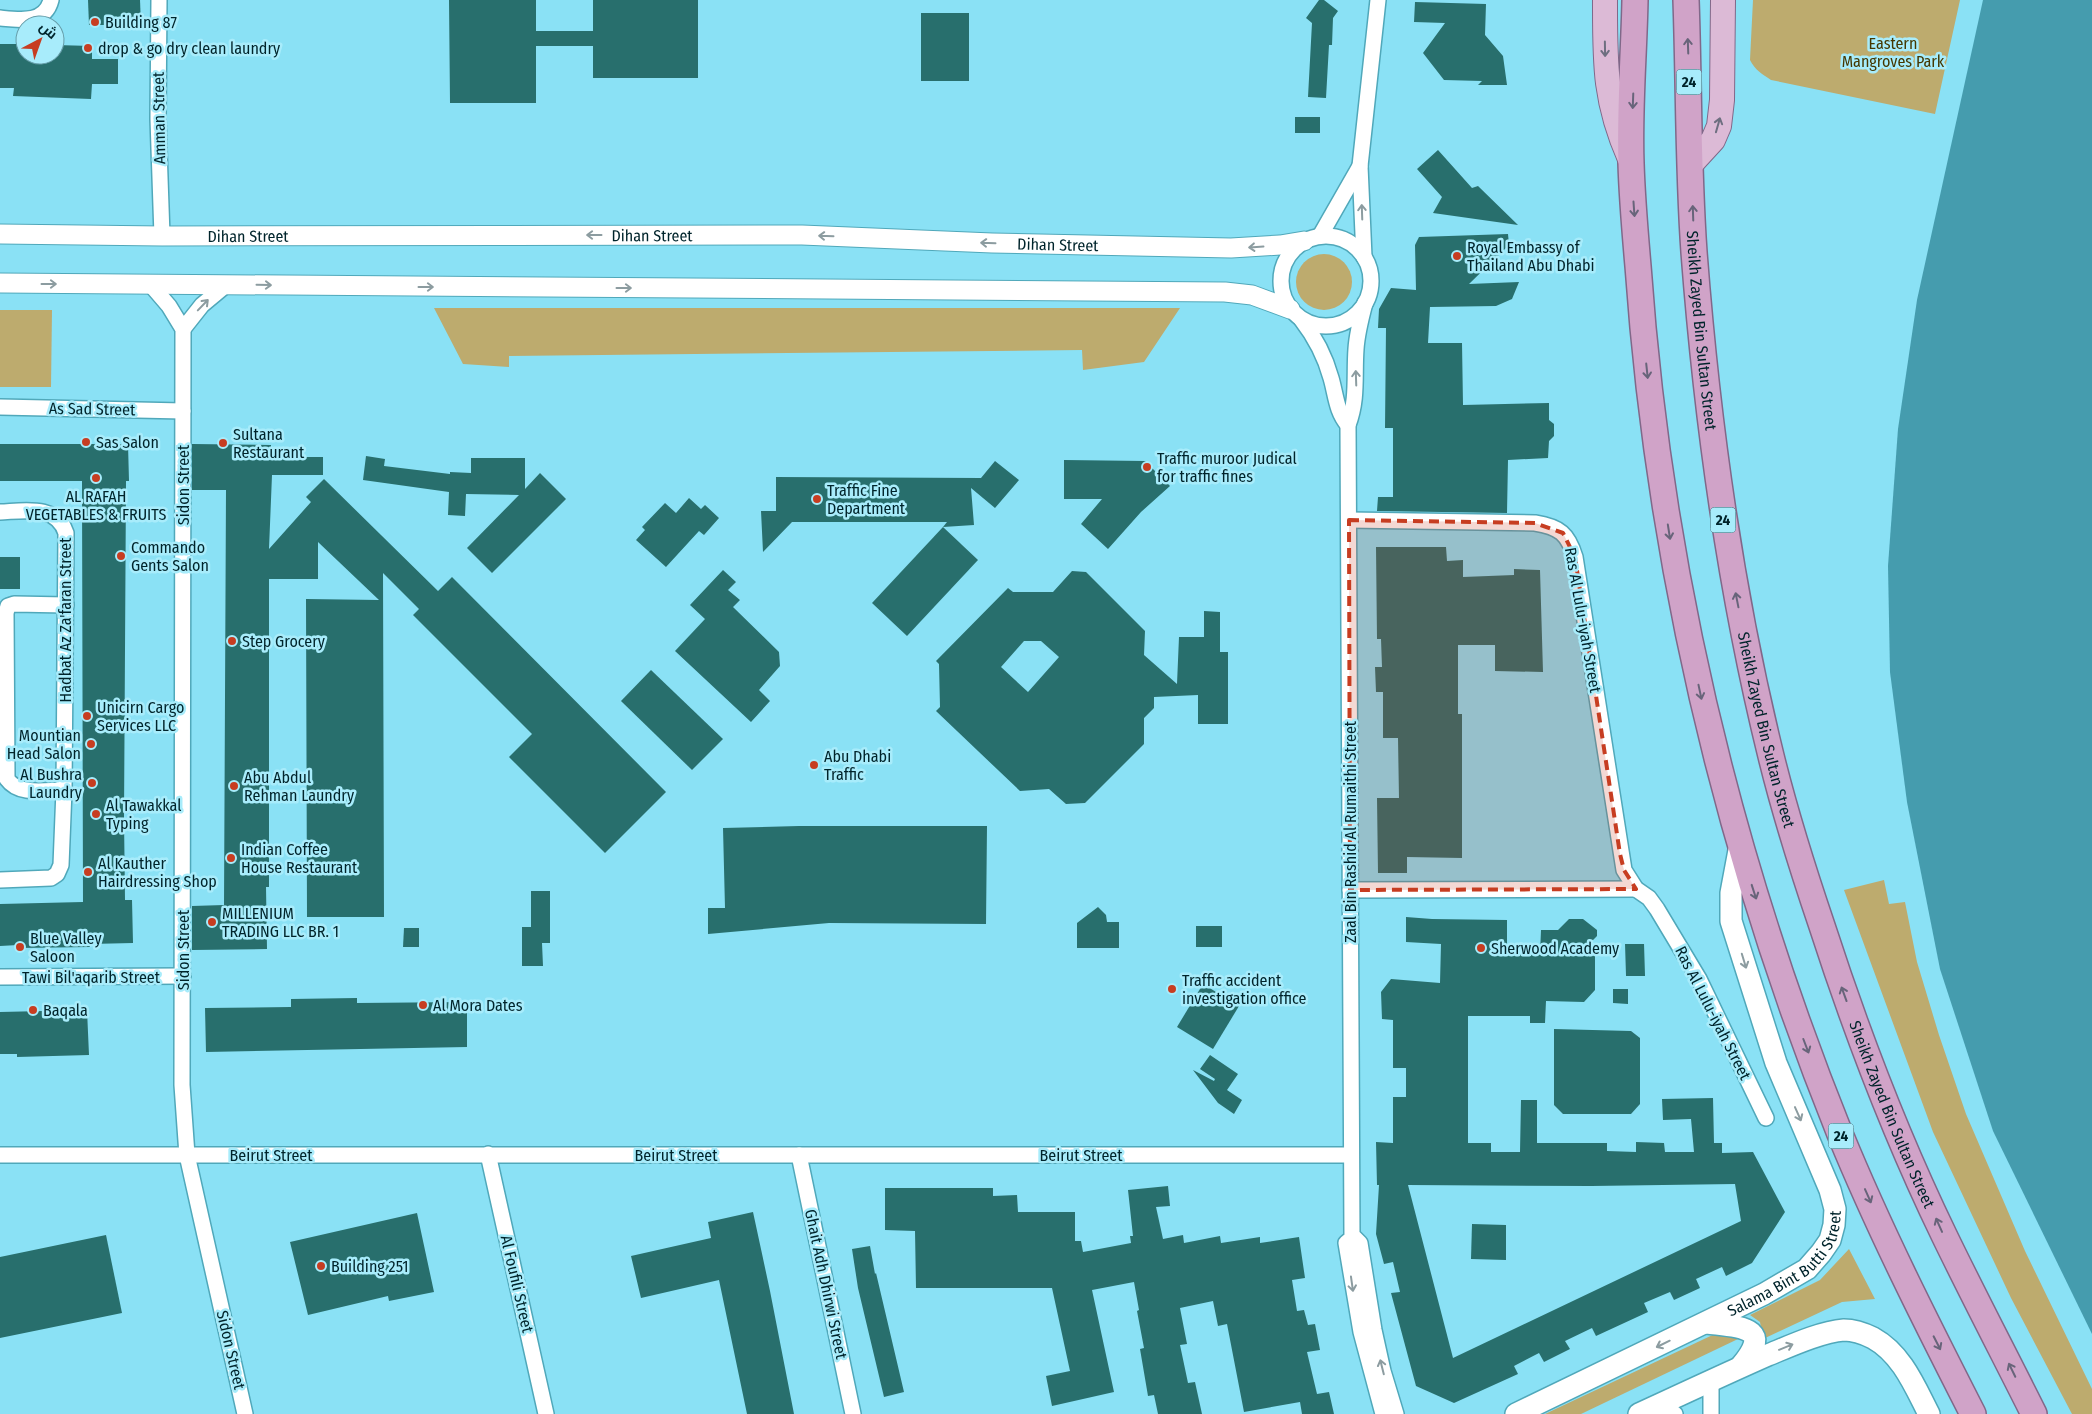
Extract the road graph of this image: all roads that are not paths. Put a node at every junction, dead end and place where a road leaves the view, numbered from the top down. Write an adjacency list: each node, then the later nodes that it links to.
1 (51, 0): 8 (street)
2 (159, 0): 13 (street, Amman Street)
3 (1378, 0): 11 (street)
4 (1604, 0): 9 (main road, one-way to 9)
5 (1636, 0): 9 (highway, 24, one-way to 9)
6 (1686, 0): 10 (highway, Sheikh Zayed Bin Sultan Street / 24, one-way to 6)
7 (1723, 0): 10 (main road, one-way to 7)
8 (0, 18)
9 (1631, 160): 29 (highway, 24, one-way to 29)
10 (1691, 164): 56 (highway, Sheikh Zayed Bin Sultan Street / 24, one-way to 10)
11 (1360, 166): 14 (street); 15 (street, one-way to 11)
12 (0, 234): 13 (street, Dihan Street)
13 (162, 236): 14 (street, Dihan Street, one-way to 13)
14 (1312, 238): 15 (street); 20 (street)
15 (1364, 257): 19 (street)
16 (0, 283): 17 (street, one-way to 17)
17 (151, 285): 18 (street); 21 (street)
18 (226, 285): 20 (street, one-way to 20); 21 (street, one-way to 18)
19 (1365, 303): 20 (street); 24 (street, Zaal Bin Rashid Al Rumaithi Street, one-way to 19)
20 (1296, 314): 24 (street, Zaal Bin Rashid Al Rumaithi Street)
21 (183, 329): 23 (street, Sidon Street)
22 (0, 406): 23 (street, As Sad Street)
23 (183, 411): 33 (street, Sidon Street)
24 (1348, 425): 26 (street, Zaal Bin Rashid Al Rumaithi Street)
25 (0, 512): 27 (street, Hadbat Az Za'faran Street)
26 (1349, 520): 31 (street, Ras Al Lulu-iyah Street); 32 (street, Zaal Bin Rashid Al Rumaithi Street)
27 (66, 605): 28 (street, Hadbat Az Za'faran Street); 28 (street)
28 (64, 790): 30 (street, Hadbat Az Za'faran Street)
29 (1740, 846): 42 (main road, Salama Bint Butti Street, one-way to 42); 55 (highway, 24, one-way to 55)
30 (0, 880)
31 (1636, 889): 32 (street); 35 (street, Ras Al Lulu-iyah Street)
32 (1350, 890): 40 (street, Zaal Bin Rashid Al Rumaithi Street)
33 (183, 976): 34 (street, Tawi Bil'aqarib Street); 36 (street, Sidon Street)
34 (0, 977)
35 (1766, 1118)
36 (187, 1154): 37 (street, Beirut Street); 38 (street, Beirut Street); 46 (street, Sidon Street)
37 (488, 1154): 39 (street, Beirut Street); 47 (street, Al Foufili Street)
38 (0, 1155)
39 (799, 1155): 40 (street, Beirut Street); 48 (street, Ghait Adh Dhirwi Street)
40 (1351, 1155): 41 (street, Zaal Bin Rashid Al Rumaithi Street)
41 (1352, 1238): 49 (street, Zaal Bin Rashid Al Rumaithi Street, one-way to 49); 50 (street, Zaal Bin Rashid Al Rumaithi Street, one-way to 41)
42 (1707, 1323): 43 (main road); 51 (main road, Salama Bint Butti Street, one-way to 51)
43 (1741, 1366): 44 (main road); 54 (main road, one-way to 54)
44 (1711, 1379): 45 (main road); 53 (street)
45 (1667, 1409): 52 (main road)
46 (245, 1414)
47 (546, 1414)
48 (853, 1414)
49 (1383, 1414)
50 (1396, 1414)
51 (1516, 1414)
52 (1640, 1414)
53 (1711, 1414)
54 (1929, 1414)
55 (1973, 1414)
56 (2034, 1414)

